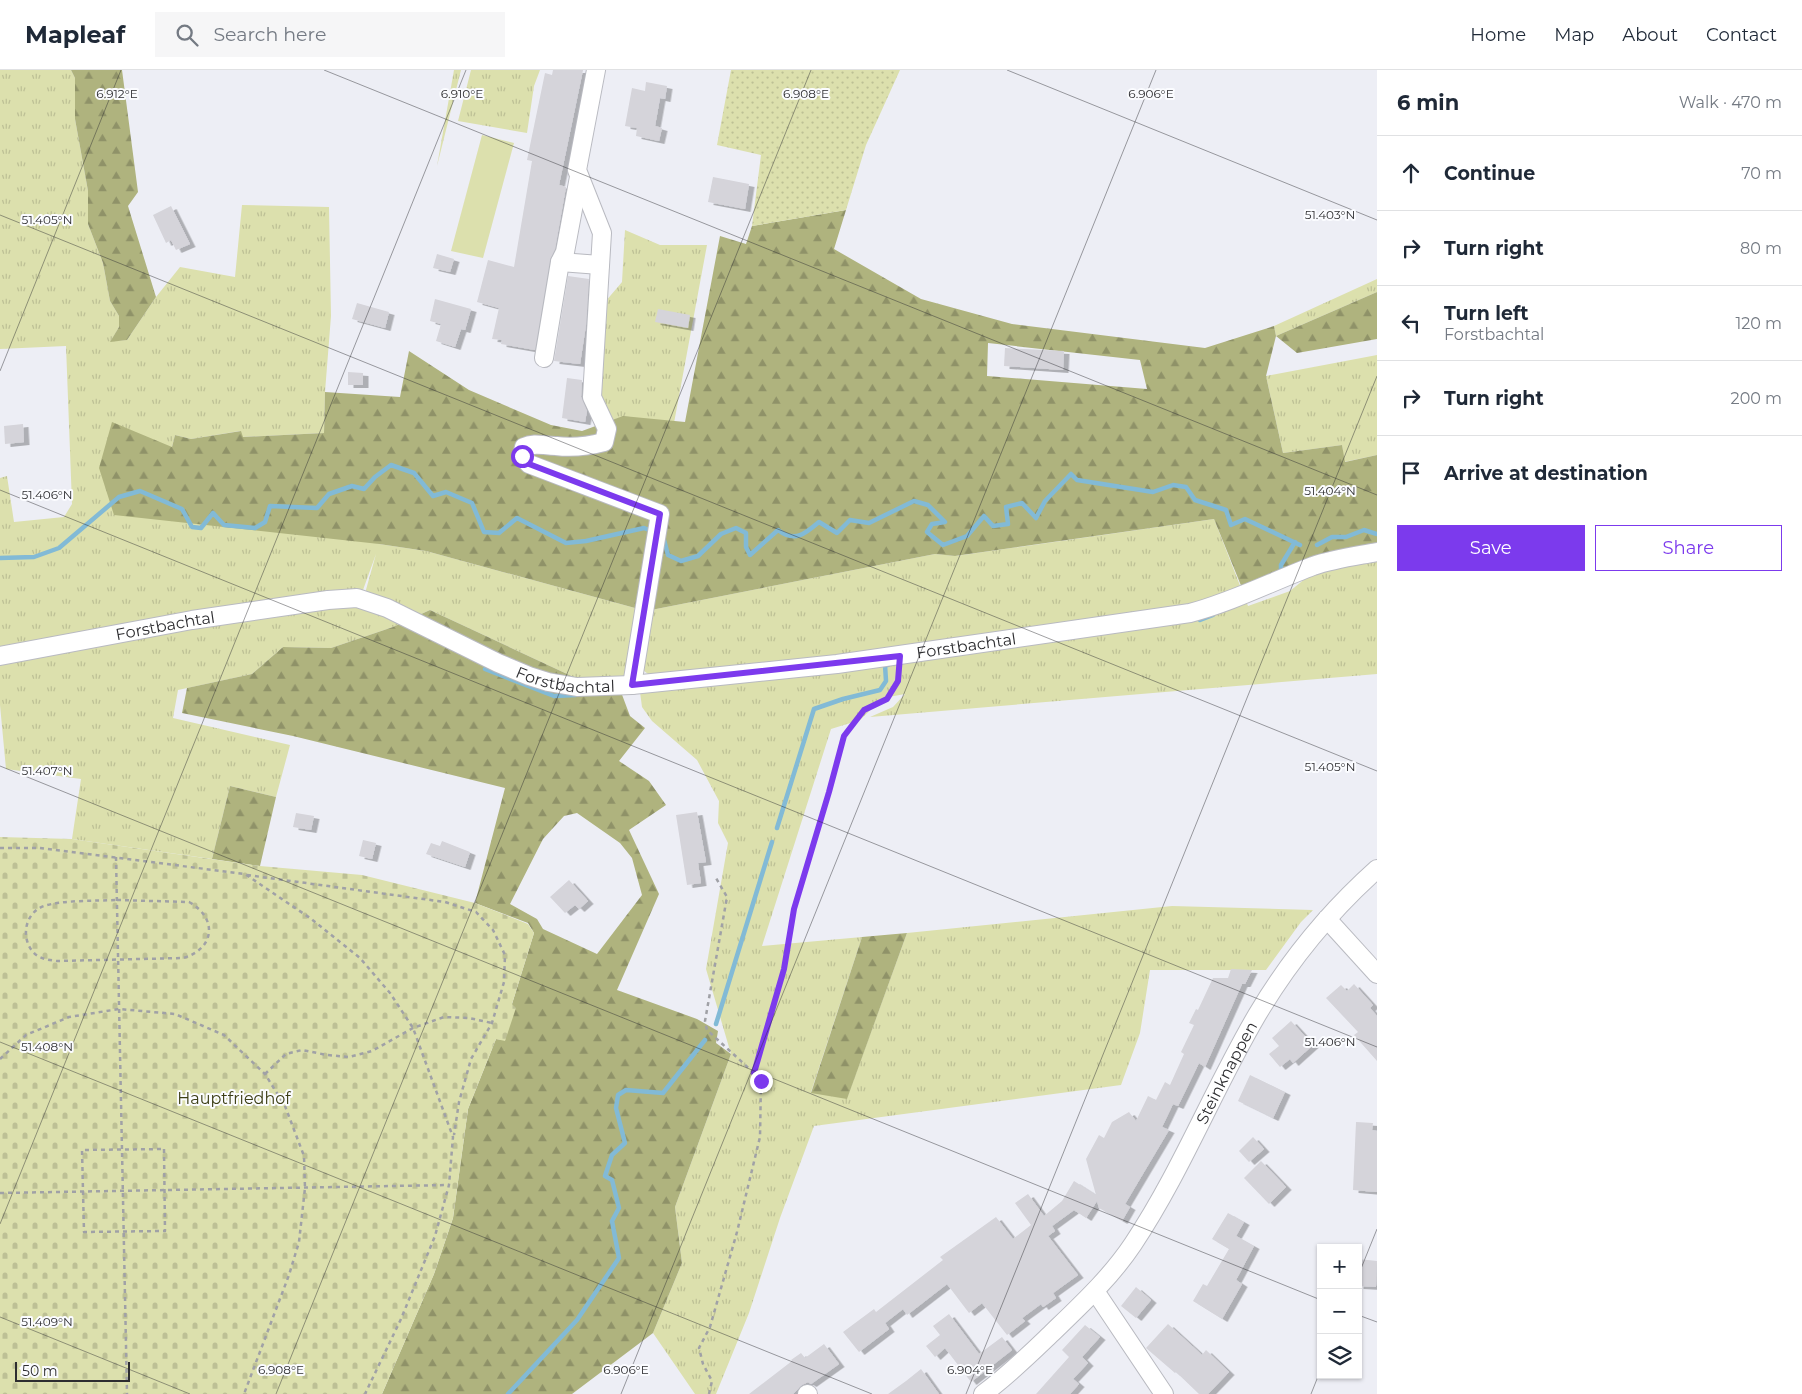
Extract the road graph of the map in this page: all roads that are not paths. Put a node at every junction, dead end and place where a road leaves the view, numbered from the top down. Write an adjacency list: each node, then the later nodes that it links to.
1 (596, 70): 2 (street)
2 (580, 177): 3 (street); 4 (street)
3 (560, 262): 4 (street); 5 (street)
4 (600, 265): 8 (street)
5 (544, 358)
6 (1377, 552): 8 (street, Forstbachtal)
7 (0, 656): 8 (street, Forstbachtal)
8 (632, 685)
9 (1377, 870): 10 (street, Steinknappen)
10 (1327, 919): 11 (street); 12 (street, Steinknappen)
11 (1377, 974)
12 (1095, 1291): 13 (street, Steinknappen); 14 (street)
13 (983, 1394)
14 (1164, 1394)

